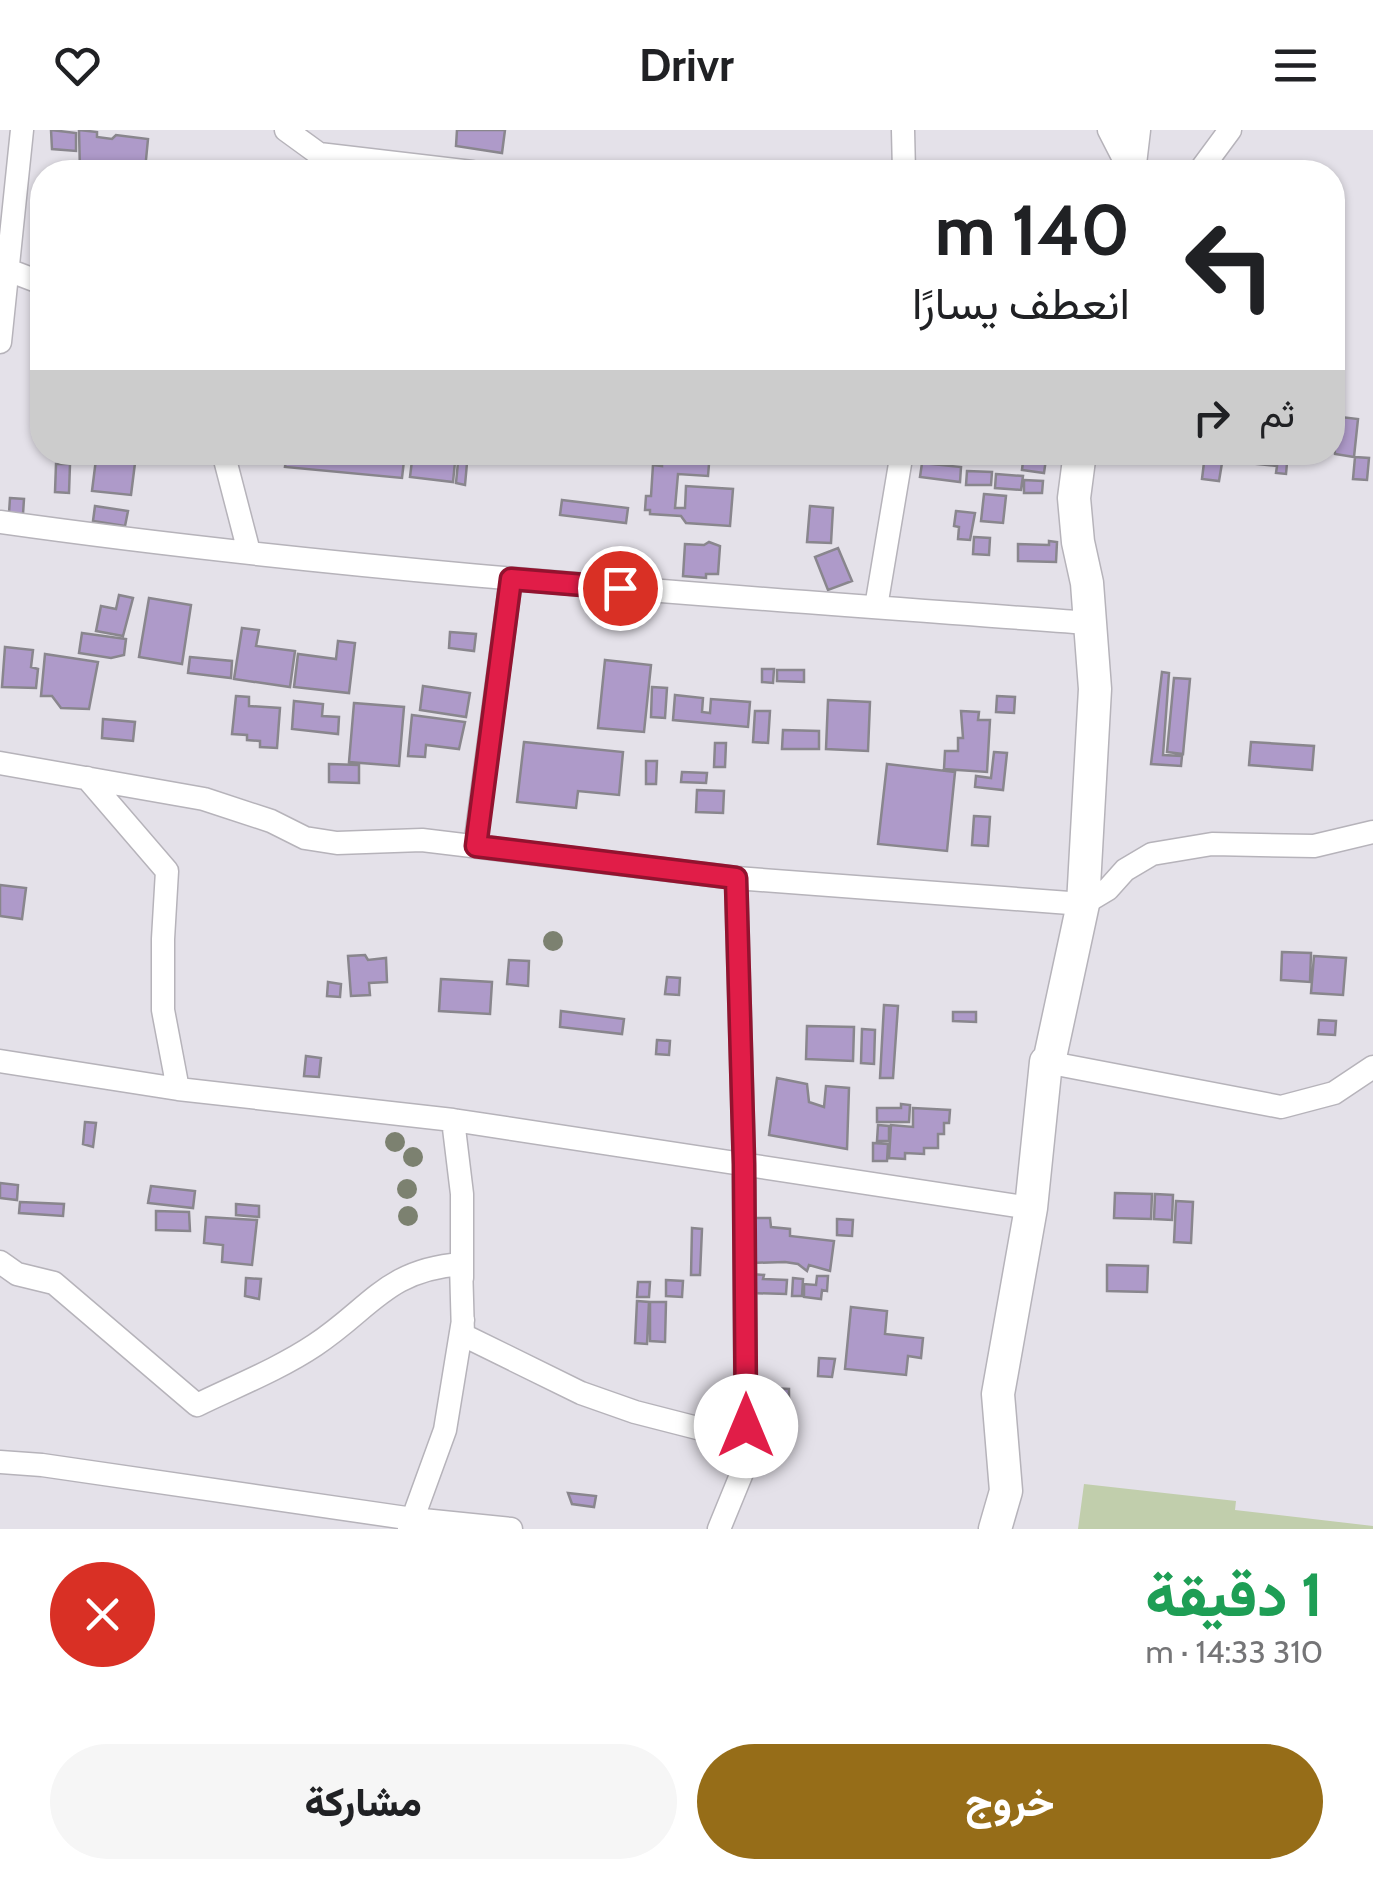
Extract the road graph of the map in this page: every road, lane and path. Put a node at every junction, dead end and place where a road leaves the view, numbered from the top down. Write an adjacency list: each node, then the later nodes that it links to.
1 (22, 130): 12 (street)
2 (286, 130): 7 (street)
3 (903, 130): 8 (street)
4 (1109, 130): 9 (street)
5 (1134, 130): 10 (street)
6 (1230, 130): 11 (street)
7 (369, 160)
8 (904, 160)
9 (1123, 160)
10 (1130, 160)
11 (1208, 160)
12 (4, 268): 13 (street); 14 (street)
13 (30, 278)
14 (0, 342)
15 (227, 465): 19 (street)
16 (900, 465): 21 (street)
17 (1078, 465): 22 (street)
18 (0, 522): 19 (street)
19 (249, 552): 20 (street)
20 (511, 579): 21 (street); 26 (street)
21 (876, 607): 22 (street)
22 (1089, 624): 28 (street)
23 (0, 763): 24 (street)
24 (87, 778): 26 (street); 32 (street)
25 (1373, 832): 28 (street)
26 (476, 846): 27 (street)
27 (736, 878): 28 (street); 34 (street)
28 (1083, 904): 30 (street)
29 (0, 1062): 32 (street)
30 (1046, 1062): 31 (street); 35 (street)
31 (1373, 1067)
32 (178, 1089): 33 (street)
33 (453, 1120): 34 (street); 37 (street)
34 (744, 1164): 35 (street); 39 (street)
35 (1031, 1208): 43 (street)
36 (0, 1262): 37 (street)
37 (463, 1335): 39 (street); 40 (street)
38 (0, 1462): 40 (street)
39 (746, 1464): 42 (street)
40 (411, 1524): 41 (street)
41 (511, 1529)
42 (719, 1529)
43 (995, 1529)

